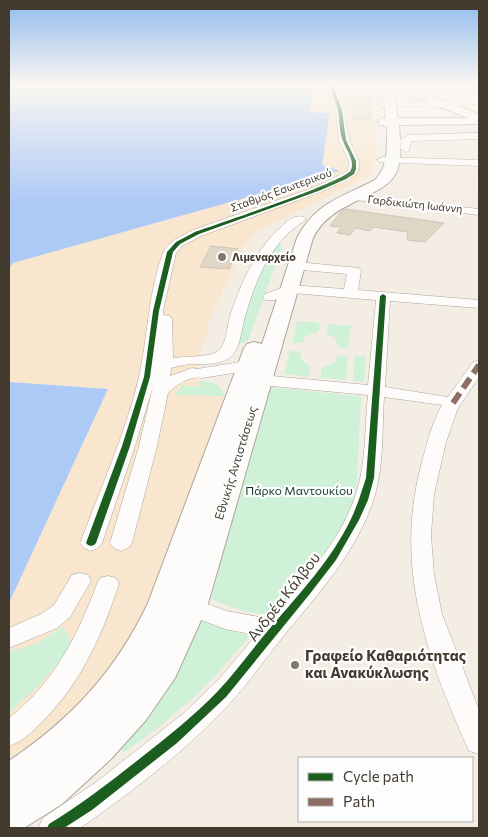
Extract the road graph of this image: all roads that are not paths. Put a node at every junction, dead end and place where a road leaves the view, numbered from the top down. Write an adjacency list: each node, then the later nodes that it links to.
1 (342, 124): 12 (street, Σταθμός Εσωτερικού)
2 (390, 124): 4 (main road, Εθνικής Αντιστάσεως)
3 (479, 136): 4 (street)
4 (397, 142): 5 (main road, Εθνικής Αντιστάσεως)
5 (387, 160): 6 (street); 7 (main road, Εθνικής Αντιστάσεως)
6 (479, 164)
7 (353, 194): 8 (street, Γαρδικιώτη Ιωάννη); 9 (main road, Εθνικής Αντιστάσεως); 10 (main road, Εθνικής Αντιστάσεως)
8 (479, 212)
9 (300, 219): 15 (main road, Εθνικής Αντιστάσεως); 18 (street)
10 (297, 266): 11 (main road, Εθνικής Αντιστάσεως); 13 (street)
11 (290, 289): 13 (street); 15 (street); 20 (main road, Εθνικής Αντιστάσεως)
12 (162, 290): 17 (street); 17 (street)
13 (350, 294): 14 (street)
14 (383, 296): 16 (street); 21 (street, Ανδρέα Κάλβου)
15 (270, 297): 20 (main road, Εθνικής Αντιστάσεως)
16 (479, 304)
17 (161, 361): 18 (street); 22 (street); 24 (street)
18 (200, 365): 20 (street); 20 (street); 22 (street)
19 (479, 365): 23 (street)
20 (255, 376): 21 (street); 28 (main road, Εθνικής Αντιστάσεως); 33 (main road, Εθνικής Αντιστάσεως)
21 (377, 391): 23 (street); 29 (street, Ανδρέα Κάλβου)
22 (160, 392): 25 (street)
23 (453, 402): 32 (street)
24 (91, 543)
25 (121, 543)
26 (80, 581): 30 (street)
27 (108, 584): 31 (street)
28 (191, 608): 29 (street); 34 (main road, Εθνικής Αντιστάσεως)
29 (275, 629): 35 (street, Ανδρέα Κάλβου)
30 (9, 638)
31 (9, 734)
32 (479, 742)
33 (9, 783)
34 (9, 816)
35 (53, 828)

